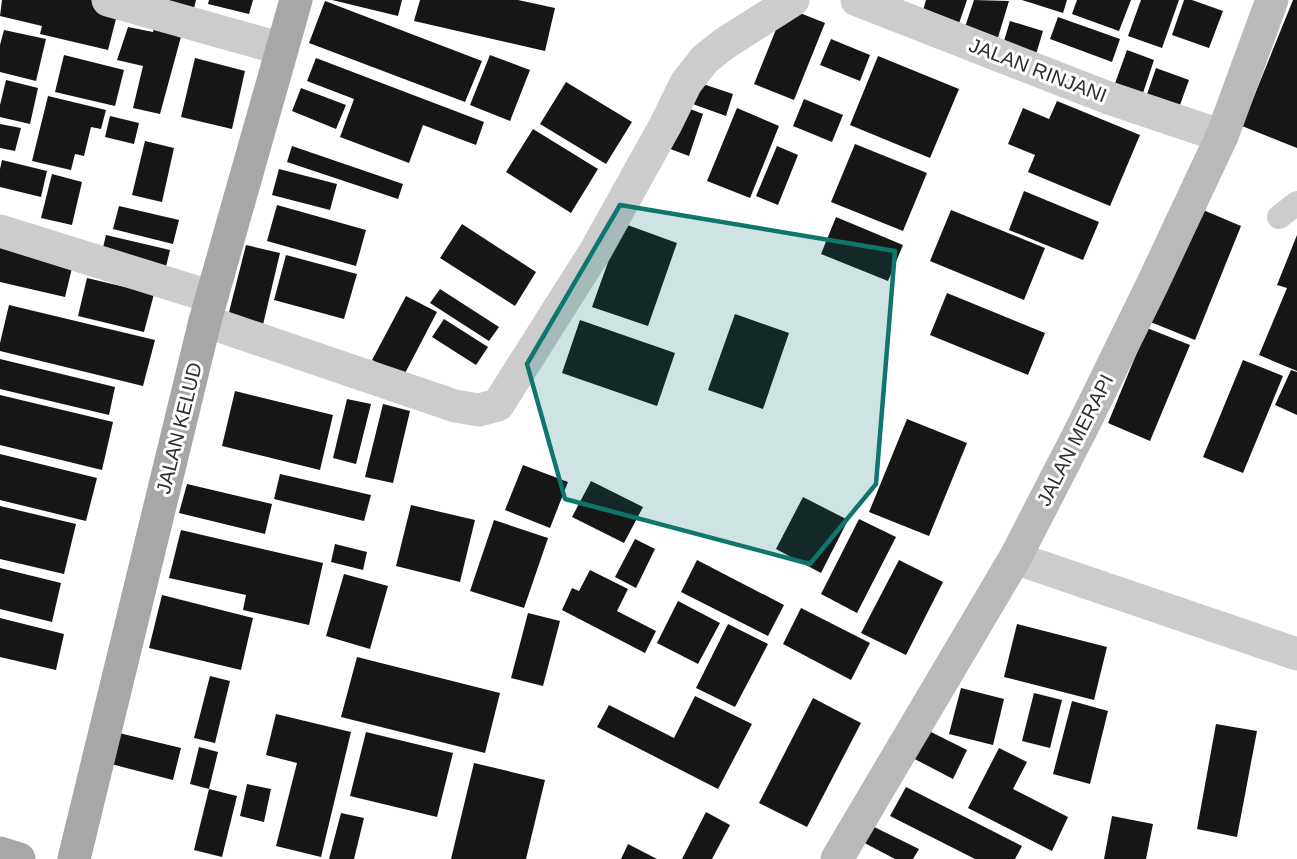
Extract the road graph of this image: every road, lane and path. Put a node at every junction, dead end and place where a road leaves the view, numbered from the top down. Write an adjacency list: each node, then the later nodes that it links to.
1 (108, 0): 6 (street)
2 (296, 0): 6 (main road, JALAN KELUD)
3 (793, 0): 9 (street)
4 (857, 0): 7 (street, JALAN RINJANI)
5 (1272, 0): 7 (street, JALAN MERAPI)
6 (282, 49): 9 (main road, JALAN KELUD)
7 (1222, 136): 10 (street, JALAN MERAPI)
8 (0, 231): 9 (street)
9 (209, 309): 14 (main road, JALAN KELUD)
10 (1015, 558): 11 (street); 15 (street, JALAN MERAPI)
11 (1297, 654)
12 (0, 853): 13 (main road)
13 (19, 859)
14 (74, 859)
15 (837, 859)

